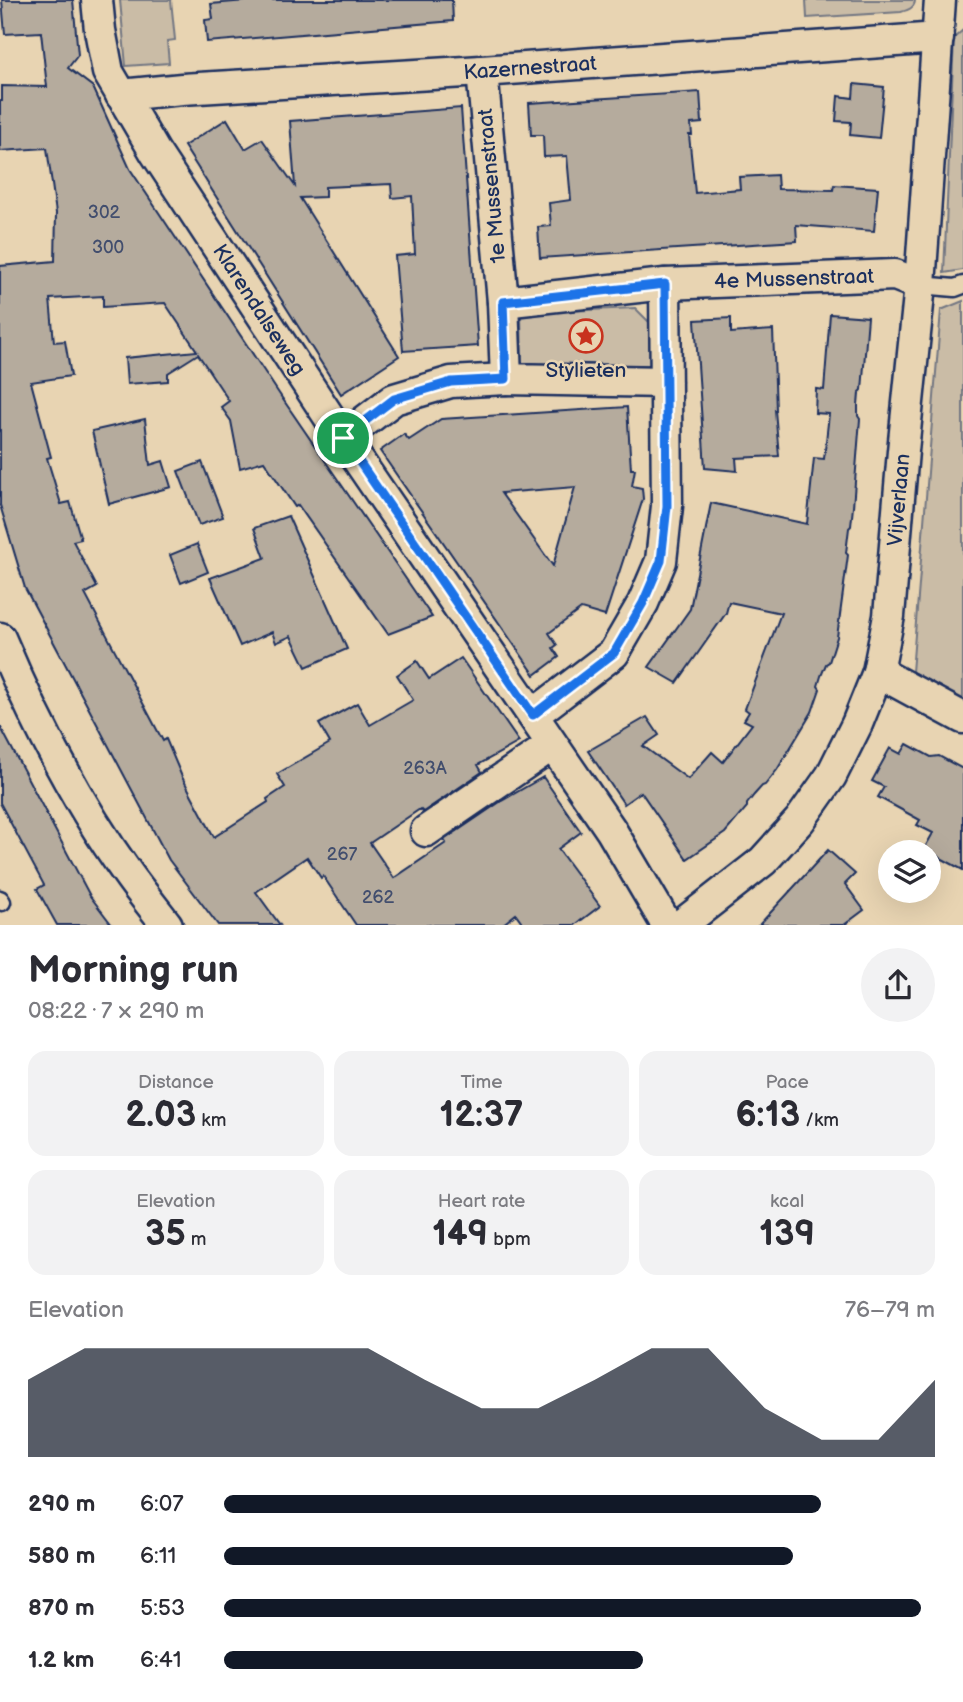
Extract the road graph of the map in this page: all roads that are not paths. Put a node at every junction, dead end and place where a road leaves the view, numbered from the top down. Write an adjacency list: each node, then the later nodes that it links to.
1 (97, 0): 5 (street, Klarendalseweg)
2 (940, 0): 3 (street, Vijverlaan)
3 (938, 38): 4 (street, Kazernestraat); 7 (street, Vijverlaan)
4 (482, 71): 5 (street, Kazernestraat); 9 (street, 1e Mussenstraat)
5 (121, 95): 12 (street, Klarendalseweg)
6 (665, 284): 7 (street, 4e Mussenstraat); 9 (street, 4e Mussenstraat); 11 (street)
7 (920, 285): 8 (lane); 14 (street, Vijverlaan)
8 (963, 285)
9 (503, 302): 10 (street, 1e Mussenstraat)
10 (506, 379): 11 (street); 12 (street)
11 (666, 382): 15 (street)
12 (343, 438): 15 (street, Klarendalseweg)
13 (0, 638): 19 (street)
14 (878, 671): 16 (street); 21 (street, Vijverlaan)
15 (533, 715): 17 (street, Klarendalseweg)
16 (963, 718)
17 (552, 745): 18 (street); 20 (street, Klarendalseweg)
18 (426, 831)
19 (167, 925)
20 (667, 925)
21 (681, 925)

